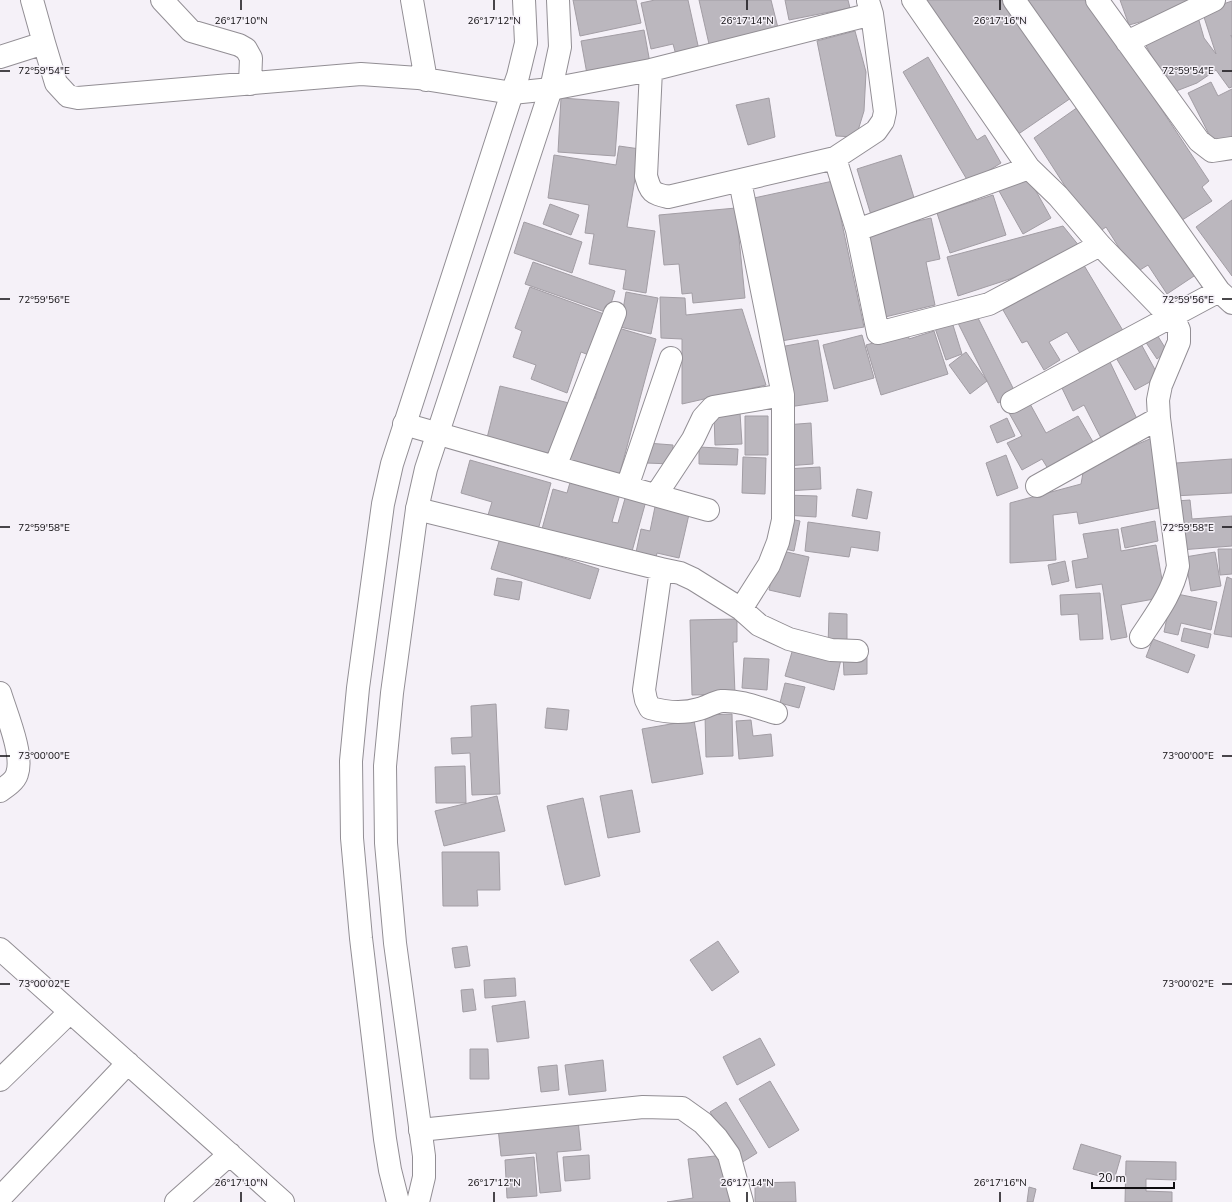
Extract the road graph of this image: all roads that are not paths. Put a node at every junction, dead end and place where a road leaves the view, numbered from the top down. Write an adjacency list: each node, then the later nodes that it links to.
1 (32, 0): 12 (street)
2 (162, 0): 16 (street)
3 (412, 0): 15 (street)
4 (524, 0): 18 (street)
5 (558, 0): 17 (street)
6 (913, 0): 21 (street)
7 (1014, 0): 25 (street)
8 (1097, 0): 11 (street)
9 (1214, 0): 11 (street)
10 (870, 7): 14 (street); 20 (street)
11 (1127, 42): 19 (street)
12 (44, 43): 13 (street); 16 (street)
13 (0, 57)
14 (652, 70): 17 (street); 22 (street)
15 (426, 80): 16 (street); 18 (street)
16 (250, 84)
17 (551, 88): 18 (street); 33 (street)
18 (512, 93): 32 (street)
19 (1232, 148)
20 (835, 158): 22 (street); 23 (street)
21 (1029, 168): 23 (street); 24 (street)
22 (740, 180): 29 (street)
23 (858, 230): 24 (street)
24 (1100, 246): 27 (street)
25 (1226, 297): 27 (street)
26 (615, 313): 34 (street)
27 (1170, 318): 30 (street); 31 (street)
28 (671, 358): 36 (street)
29 (783, 395): 37 (street); 41 (street)
30 (1012, 402)
31 (1159, 418): 35 (street); 42 (street)
32 (404, 424): 33 (street); 56 (street)
33 (437, 434): 34 (street); 38 (street)
34 (555, 467): 36 (street)
35 (1037, 486)
36 (627, 487): 37 (street)
37 (656, 495): 39 (street)
38 (417, 509): 40 (street); 51 (street)
39 (708, 510)
40 (662, 569): 41 (street); 45 (street)
41 (741, 609): 43 (street)
42 (1141, 637)
43 (858, 650)
44 (0, 693): 46 (street)
45 (776, 713)
46 (0, 791)
47 (0, 949): 48 (street)
48 (70, 1012): 49 (street); 50 (street)
49 (128, 1063): 52 (street); 53 (street)
50 (0, 1080)
51 (420, 1130): 57 (street); 58 (street)
52 (230, 1154): 54 (street); 55 (street)
53 (0, 1198)
54 (176, 1202)
55 (283, 1202)
56 (398, 1202)
57 (418, 1202)
58 (742, 1202)

